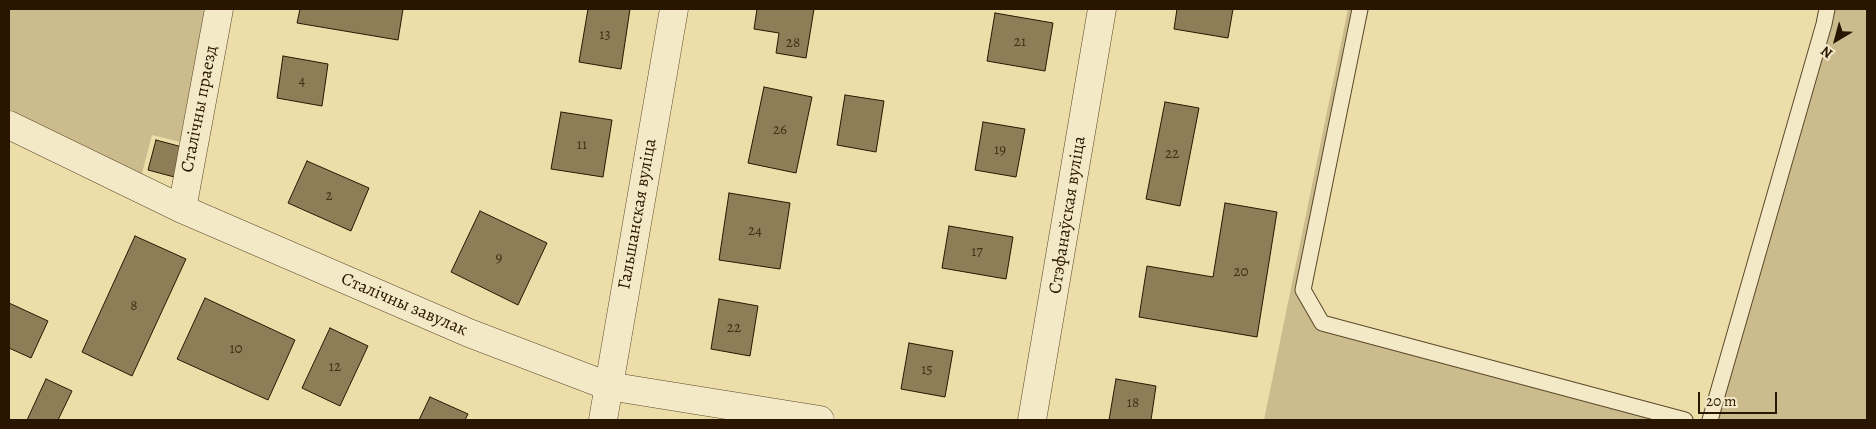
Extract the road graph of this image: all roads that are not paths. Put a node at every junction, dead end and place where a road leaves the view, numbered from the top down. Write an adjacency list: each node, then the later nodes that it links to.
1 (219, 9): 7 (street, Сталічны праезд)
2 (674, 9): 8 (street, Гальшанская вуліца)
3 (1102, 9): 11 (street, Стэфанаўская вуліца)
4 (1360, 9): 12 (lane)
5 (1827, 9): 13 (lane)
6 (9, 125): 7 (street, Сталічны завулак)
7 (182, 209): 8 (street, Сталічны завулак)
8 (608, 386): 9 (street, Гальшанская вуліца); 10 (street, Сталічны завулак)
9 (603, 420)
10 (820, 420)
11 (1032, 420)
12 (1685, 420)
13 (1710, 420)

